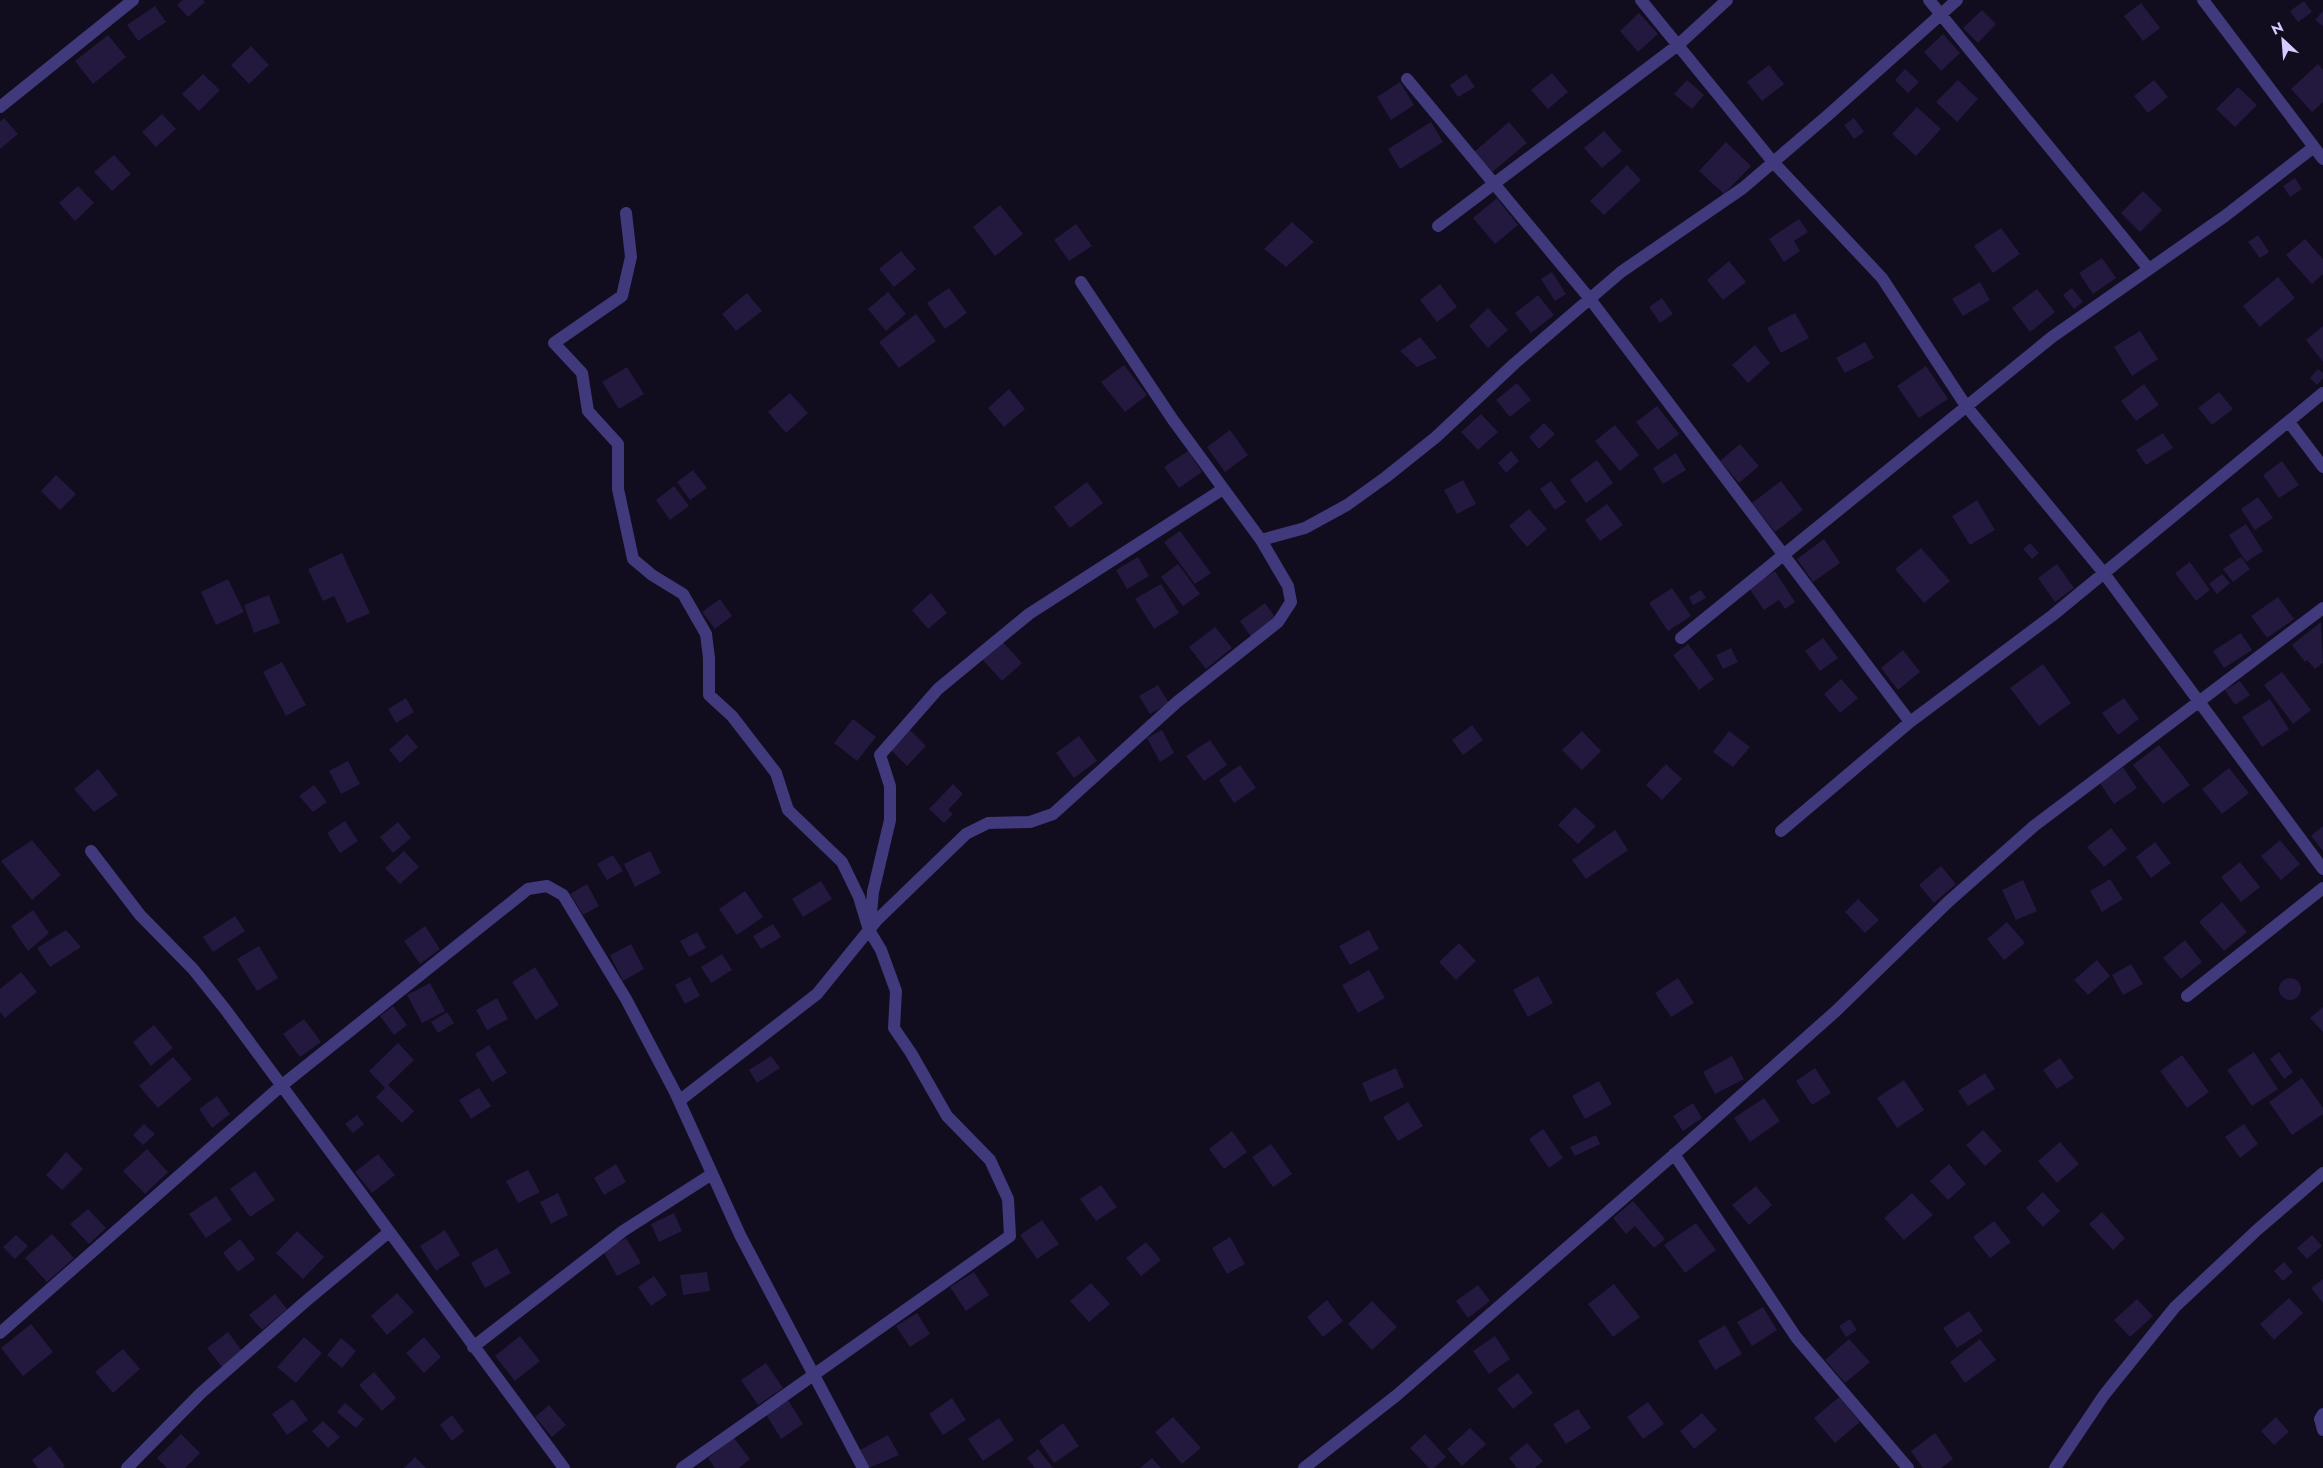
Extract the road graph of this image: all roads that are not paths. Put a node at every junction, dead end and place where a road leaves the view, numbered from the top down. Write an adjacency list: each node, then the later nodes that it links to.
1 (132, 0): 10 (street)
2 (1642, 0): 8 (street)
3 (1727, 0): 8 (street)
4 (1929, 0): 7 (street)
5 (1957, 0): 7 (street)
6 (2203, 0): 11 (street)
7 (1941, 15): 13 (street); 17 (street)
8 (1678, 45): 13 (street); 14 (street)
9 (1407, 79): 14 (street)
10 (0, 107)
11 (2314, 147): 12 (street); 17 (street)
12 (2323, 159)
13 (1773, 162): 19 (street); 21 (street)
14 (1493, 184): 16 (street); 19 (street)
15 (626, 213): 36 (street)
16 (1438, 226)
17 (2148, 268): 21 (street)
18 (1081, 282): 24 (street)
19 (1590, 299): 25 (street); 26 (street)
20 (2323, 393): 22 (street)
21 (1966, 406): 26 (street); 27 (street)
22 (2289, 422): 23 (street); 27 (street)
23 (2323, 467)
24 (1223, 489): 25 (street); 36 (street)
25 (1261, 540): 36 (street)
26 (1782, 555): 29 (street); 31 (street)
27 (2103, 572): 30 (street); 31 (street)
28 (2323, 608): 30 (street)
29 (1681, 638)
30 (2198, 700): 34 (street); 40 (street)
31 (1910, 722): 32 (street)
32 (1781, 831)
33 (91, 851): 38 (street)
34 (2323, 868)
35 (2323, 888): 37 (street)
36 (869, 930): 39 (street); 46 (street)
37 (2187, 996)
38 (281, 1086): 39 (street); 43 (street); 44 (street)
39 (679, 1101): 42 (street)
40 (1674, 1154): 53 (street); 54 (street)
41 (2323, 1173): 55 (street)
42 (712, 1174): 45 (street); 46 (street)
43 (389, 1232): 45 (street); 49 (street)
44 (0, 1333)
45 (473, 1347): 50 (street)
46 (813, 1376): 51 (street); 52 (street)
47 (2323, 1414): 48 (street)
48 (2323, 1430)
49 (127, 1468)
50 (564, 1468)
51 (682, 1468)
52 (863, 1468)
53 (1304, 1468)
54 (1908, 1468)
55 (2055, 1468)

